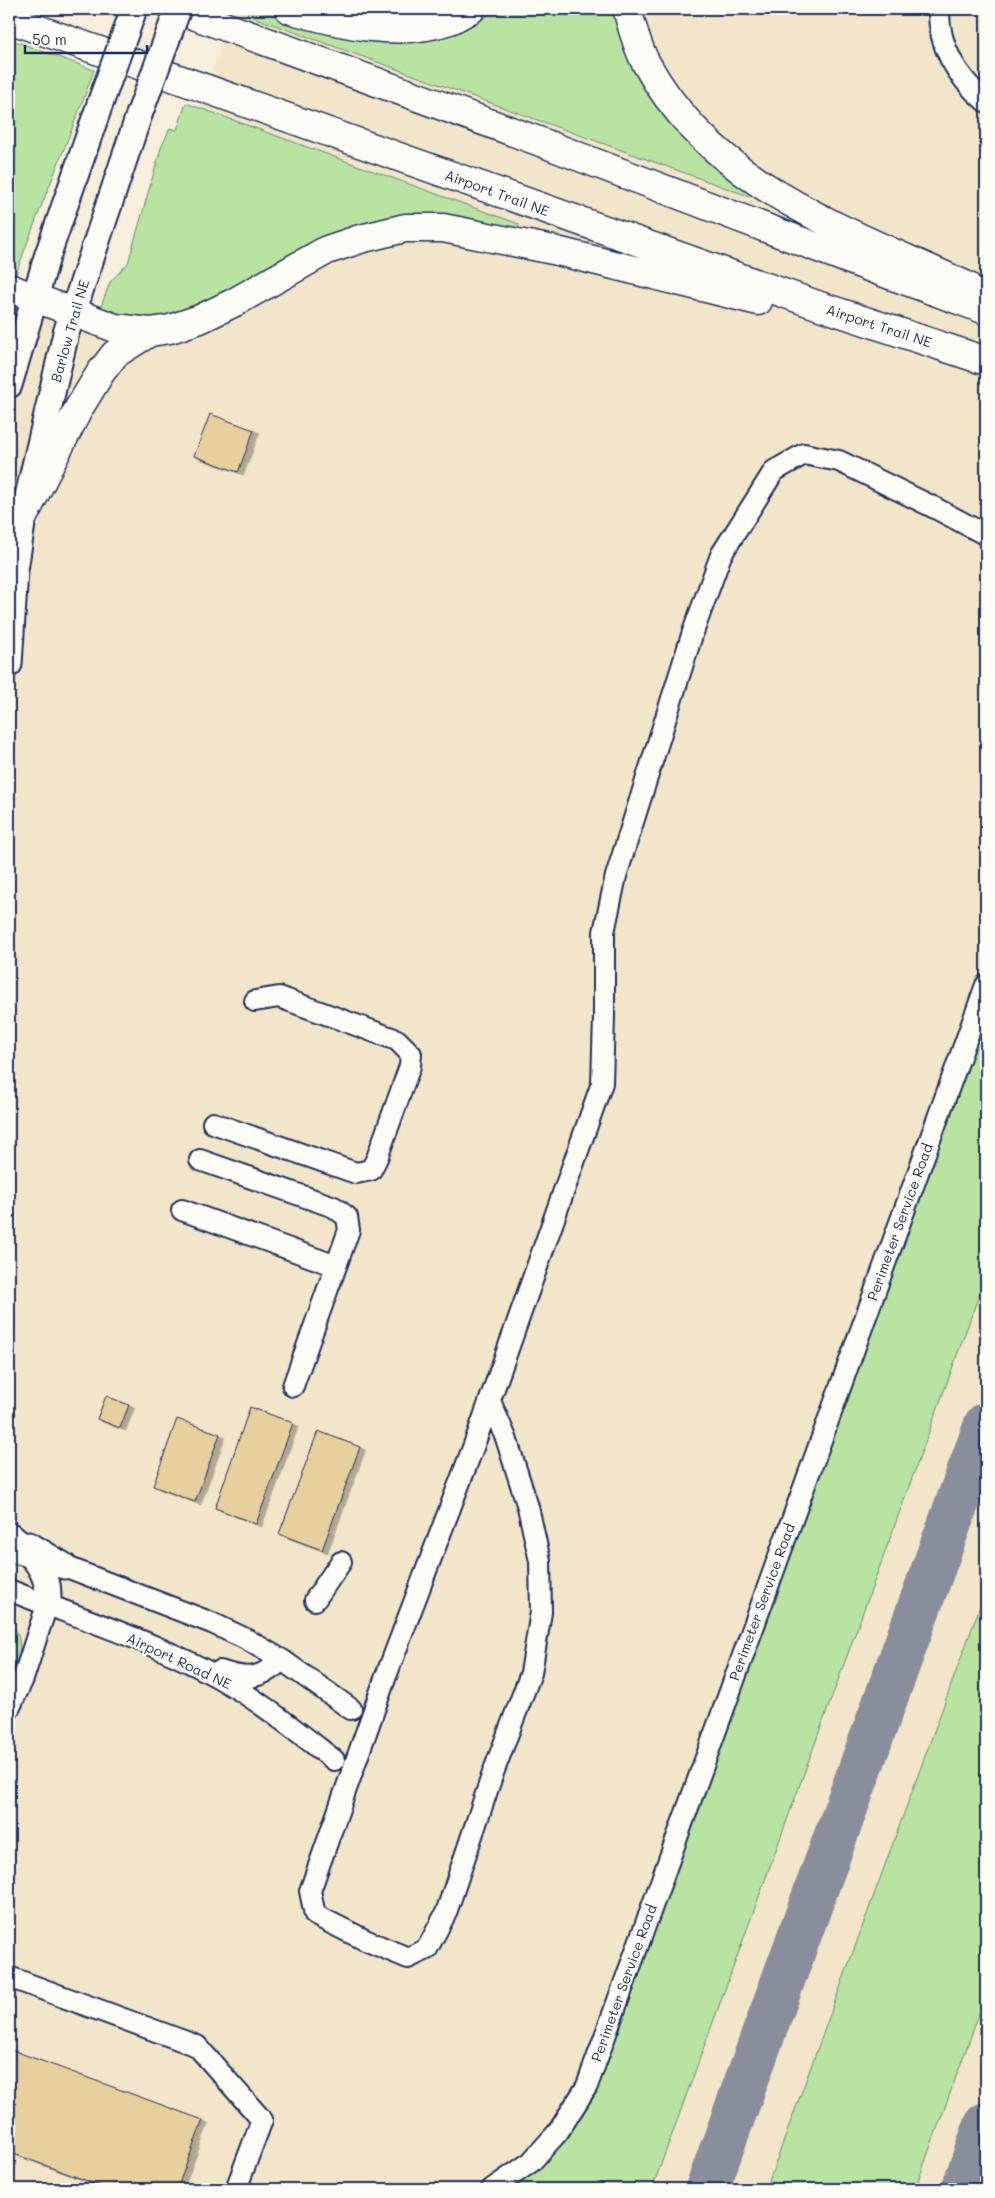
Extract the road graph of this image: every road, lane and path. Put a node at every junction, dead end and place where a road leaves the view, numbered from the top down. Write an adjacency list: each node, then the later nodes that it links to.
1 (134, 9): 11 (main road, bridge)
2 (178, 9): 13 (highway); 14 (main road, Barlow Trail NE, bridge)
3 (289, 9): 4 (highway)
4 (471, 9)
5 (627, 9): 10 (highway)
6 (939, 9): 8 (street)
7 (9, 19): 12 (highway, Airport Trail NE)
8 (986, 102)
9 (9, 288): 11 (highway)
10 (986, 295)
11 (35, 298): 14 (highway); 17 (main road)
12 (820, 306): 15 (highway); 16 (highway, Airport Trail NE)
13 (986, 310)
14 (73, 312): 15 (highway); 18 (main road, Barlow Trail NE)
15 (150, 332): 18 (highway)
16 (986, 361)
17 (9, 385)
18 (23, 517): 20 (main road, Barlow Trail NE)
19 (986, 535): 28 (street)
20 (9, 664)
21 (986, 985): 44 (street, Perimeter Service Road)
22 (255, 1001): 23 (street)
23 (213, 1123)
24 (200, 1160): 26 (street)
25 (182, 1210): 26 (street)
26 (336, 1266): 27 (street)
27 (293, 1386)
28 (490, 1401): 28 (street)
29 (9, 1534): 31 (main road); 33 (main road)
30 (9, 1551): 31 (street)
31 (36, 1560): 33 (street); 36 (main road)
32 (341, 1562): 35 (street)
33 (64, 1566): 38 (street)
34 (9, 1590): 36 (street, Airport Road NE)
35 (315, 1600)
36 (47, 1605): 37 (street, Airport Road NE); 39 (street)
37 (164, 1651): 38 (street); 41 (street, Airport Road NE)
38 (282, 1660): 40 (street)
39 (9, 1709)
40 (351, 1709)
41 (334, 1760)
42 (9, 1978): 43 (street)
43 (236, 2189)
44 (492, 2189)

